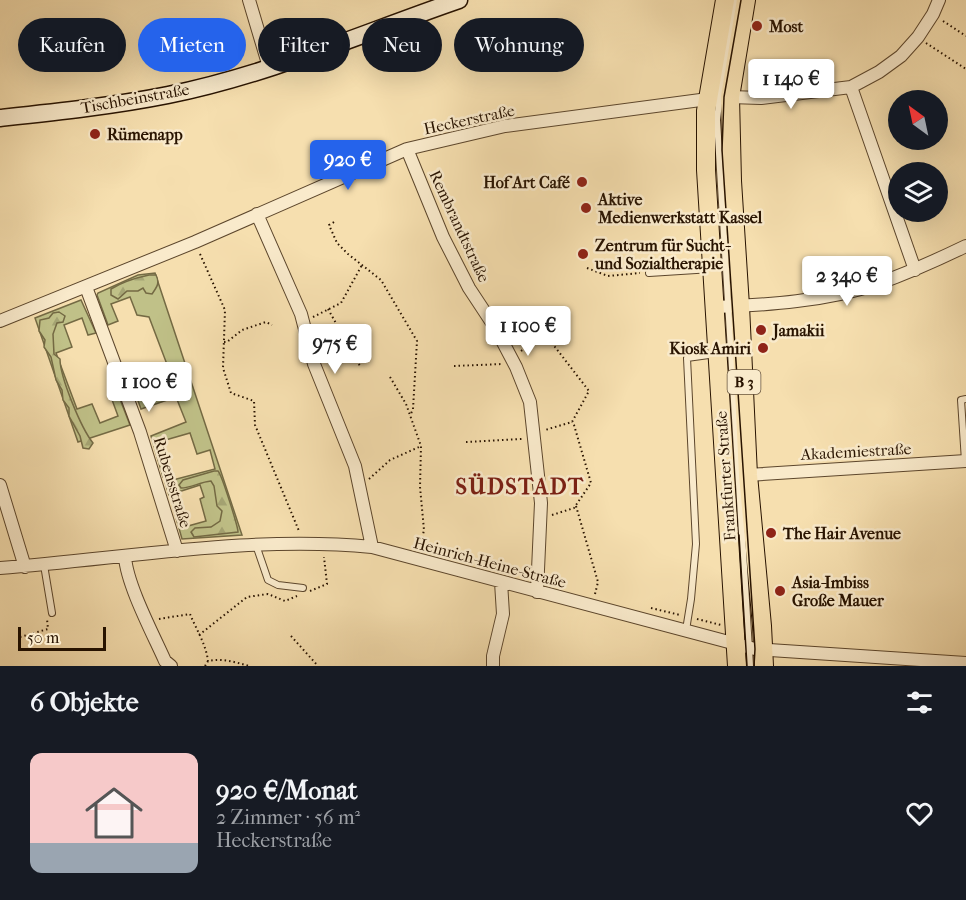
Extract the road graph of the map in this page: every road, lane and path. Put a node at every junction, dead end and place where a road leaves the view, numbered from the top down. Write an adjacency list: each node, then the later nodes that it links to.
1 (249, 0): 8 (street)
2 (459, 0): 11 (main road, Tischbeinstraße)
3 (725, 0): 15 (main road, Frankfurter Straße / B 3)
4 (736, 0): 15 (lane)
5 (746, 0): 15 (main road, Frankfurter Straße / B 3)
6 (939, 0): 7 (street, Heckerstraße)
7 (933, 14): 9 (path); 10 (street, Heckerstraße)
8 (258, 32)
9 (966, 36)
10 (918, 37): 12 (path); 14 (street, Heckerstraße)
11 (350, 38)
12 (966, 69)
13 (258, 70): 16 (main road, Tischbeinstraße)
14 (851, 87): 15 (street, Heckerstraße); 25 (street)
15 (719, 98): 17 (street, Heckerstraße); 24 (main road, Frankfurter Straße / B 3); 28 (main road, Frankfurter Straße / B 3)
16 (0, 118)
17 (407, 149): 18 (street, Heckerstraße); 35 (street, Rembrandtstraße)
18 (257, 214): 20 (street, Heckerstraße); 31 (street)
19 (334, 222): 22 (path)
20 (195, 242): 27 (street, Heckerstraße); 33 (path)
21 (966, 246): 25 (street)
22 (362, 265): 29 (path); 40 (path)
23 (587, 268): 26 (path)
24 (712, 269): 26 (lane); 28 (main road, Frankfurter Straße / B 3)
25 (915, 270): 28 (street)
26 (649, 273)
27 (86, 287): 30 (street, Heckerstraße); 54 (street, Rubensstraße)
28 (727, 306): 34 (main road, Frankfurter Straße / B 3); 46 (main road, Frankfurter Straße / B 3); 75 (lane)
29 (328, 309): 31 (path); 36 (path)
30 (0, 321)
31 (303, 322): 48 (street)
32 (272, 325): 33 (path)
33 (224, 342): 51 (path)
34 (718, 354): 68 (lane); 75 (main road, Frankfurter Straße / B 3)
35 (513, 360): 37 (path); 41 (path); 42 (street, Rembrandtstraße)
36 (360, 366)
37 (454, 366)
38 (390, 377): 40 (path)
39 (966, 399): 45 (lane, Akademiestraße)
40 (410, 416): 44 (path)
41 (572, 422): 42 (path); 49 (path)
42 (534, 436): 43 (path); 50 (street, Rembrandtstraße)
43 (466, 442)
44 (421, 446): 48 (path); 55 (path)
45 (966, 461): 46 (street, Akademiestraße)
46 (748, 474): 75 (main road, Frankfurter Straße / B 3)
47 (0, 485): 59 (street)
48 (360, 486): 53 (street)
49 (576, 506): 50 (path); 64 (path)
50 (540, 519): 63 (street, Rembrandtstraße)
51 (301, 543): 52 (street, Heinrich-Heine-Straße); 53 (street, Heinrich-Heine-Straße)
52 (256, 545): 54 (street, Heinrich-Heine-Straße); 62 (lane)
53 (372, 547): 61 (street, Heinrich-Heine-Straße)
54 (177, 551): 57 (street, Heinrich-Heine-Straße)
55 (428, 552)
56 (331, 556): 72 (path)
57 (125, 557): 58 (street, Heinrich-Heine-Straße); 69 (street)
58 (44, 565): 59 (street, Heinrich-Heine-Straße); 65 (lane)
59 (24, 567): 60 (street, Heinrich-Heine-Straße)
60 (0, 568)
61 (501, 582): 63 (street, Heinrich-Heine-Straße); 82 (street)
62 (303, 588)
63 (537, 592): 71 (street, Heinrich-Heine-Straße)
64 (595, 594)
65 (51, 603): 67 (lane); 73 (path)
66 (644, 606): 68 (path)
67 (52, 613)
68 (688, 617): 70 (path); 71 (lane)
69 (148, 622): 72 (path); 78 (street)
70 (724, 626)
71 (686, 630): 75 (street, Heinrich-Heine-Straße)
72 (199, 635): 76 (path)
73 (20, 636)
74 (291, 636): 81 (path)
75 (753, 652): 77 (street, Heinrich-Heine-Straße); 83 (main road, Frankfurter Straße / B 3); 84 (lane)
76 (208, 661): 79 (path); 80 (path)
77 (966, 663)
78 (166, 664)
79 (205, 666)
80 (249, 666)
81 (318, 666)
82 (493, 666)
83 (737, 666)
84 (750, 666)

